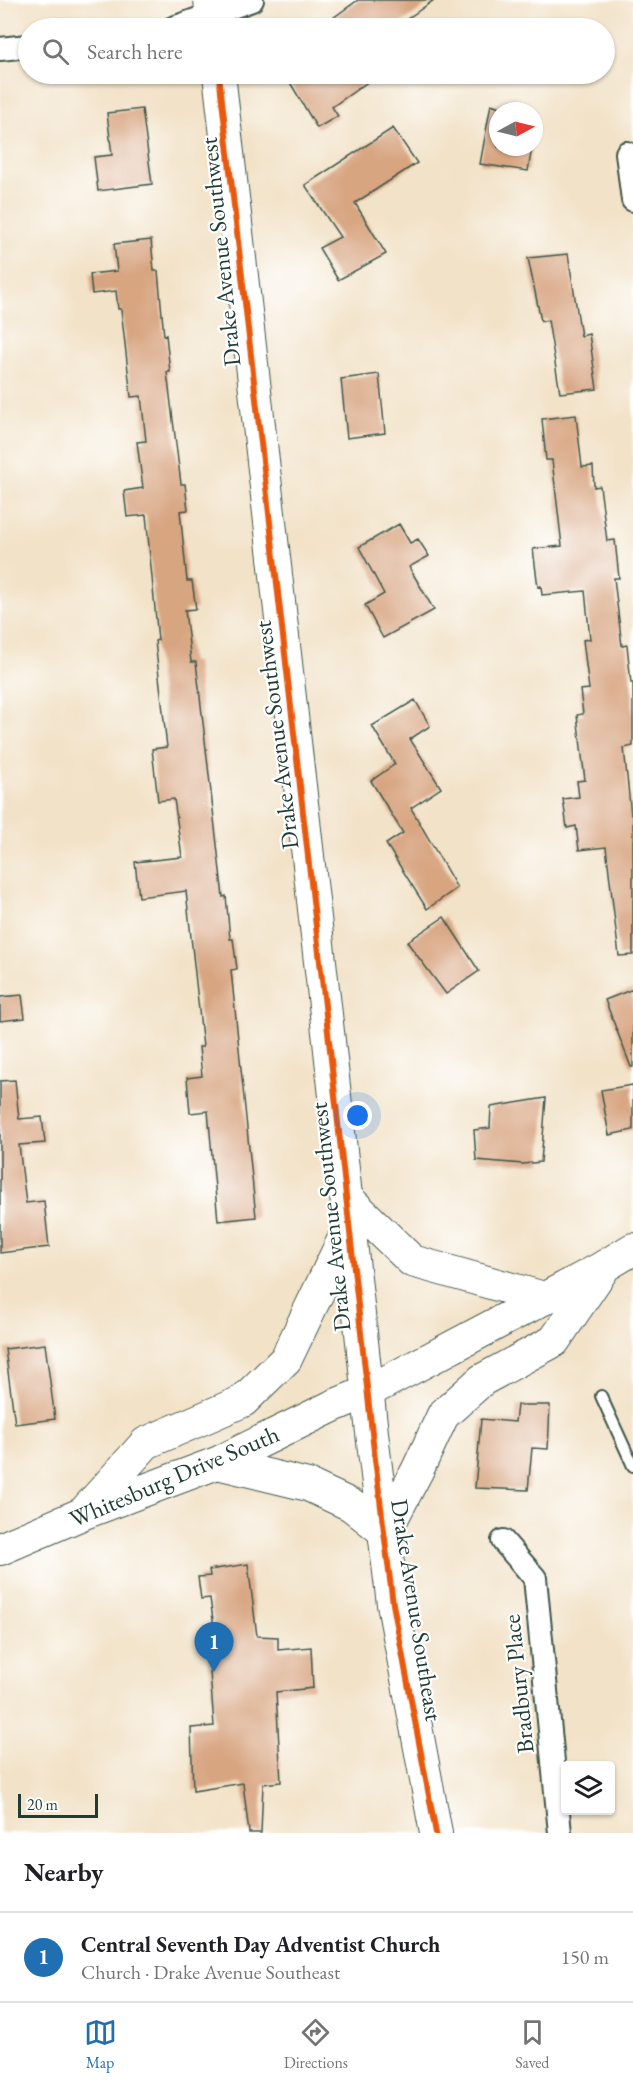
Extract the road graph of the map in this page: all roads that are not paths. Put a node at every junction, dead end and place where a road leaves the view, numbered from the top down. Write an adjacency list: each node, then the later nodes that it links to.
1 (252, 0): 2 (street)
2 (212, 14)
3 (18, 47): 4 (street)
4 (0, 49)
5 (220, 84): 8 (main road, Drake Avenue Southwest)
6 (627, 153): 7 (street)
7 (633, 201)
8 (346, 1197): 9 (main road, Drake Avenue Southwest); 12 (main road)
9 (350, 1228): 13 (main road, Drake Avenue Southwest); 17 (main road)
10 (633, 1249): 11 (main road, Whitesburg Drive South)
11 (605, 1266): 12 (main road, Whitesburg Drive South); 18 (main road)
12 (544, 1298): 13 (main road, Whitesburg Drive South)
13 (367, 1392): 15 (main road, Whitesburg Drive South); 18 (main road, Drake Avenue Southeast)
14 (601, 1396): 16 (lane)
15 (217, 1463): 17 (main road, Whitesburg Drive South); 18 (main road)
16 (633, 1466)
17 (84, 1513): 20 (main road, Whitesburg Drive South)
18 (385, 1532): 21 (main road, Drake Avenue Southeast)
19 (503, 1541): 22 (street, Bradbury Place)
20 (0, 1549)
21 (436, 1833)
22 (560, 1833)

